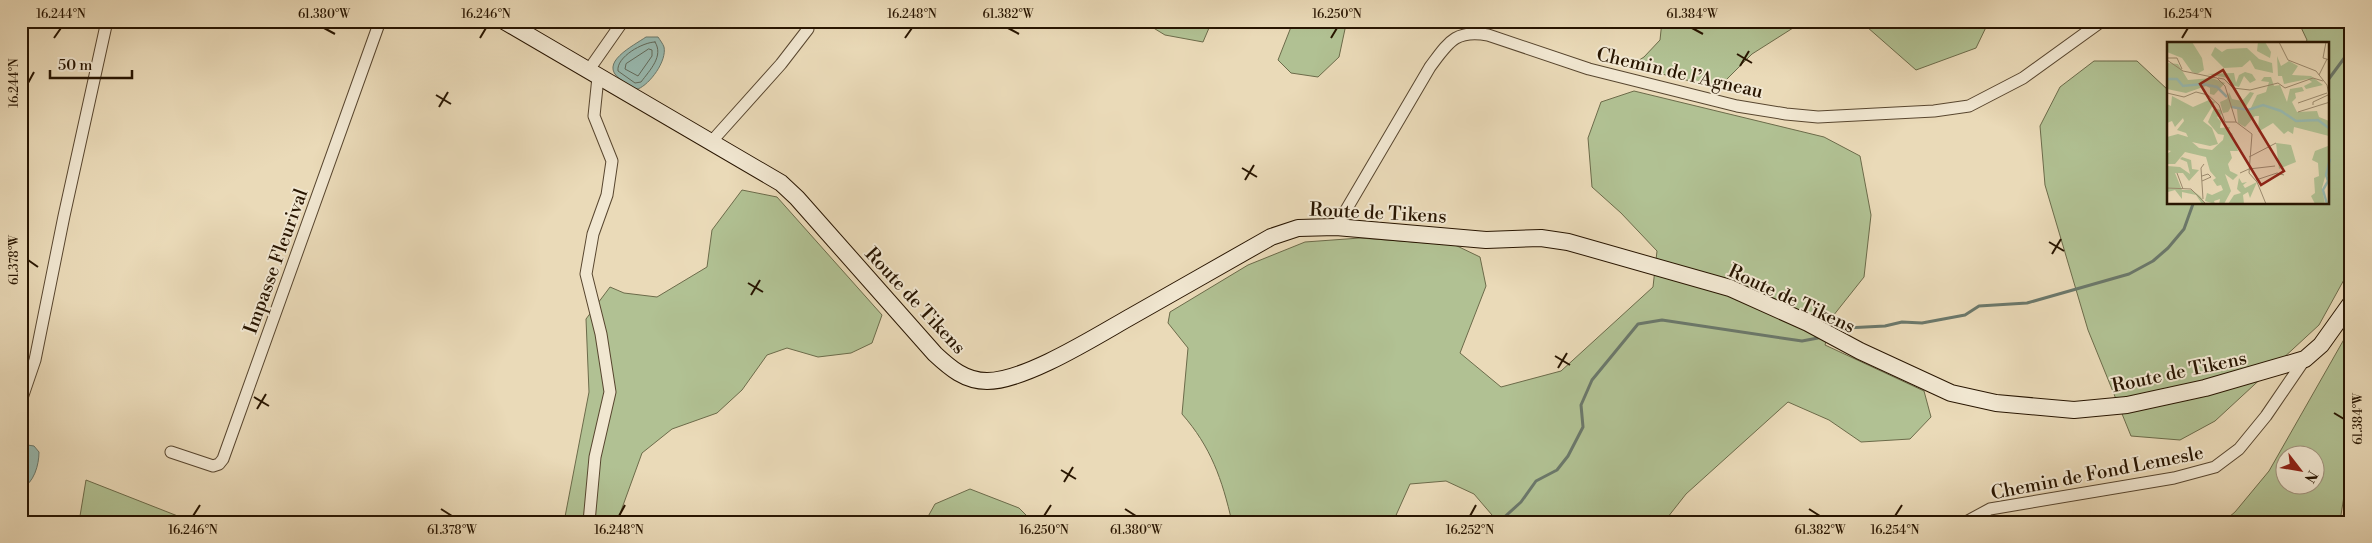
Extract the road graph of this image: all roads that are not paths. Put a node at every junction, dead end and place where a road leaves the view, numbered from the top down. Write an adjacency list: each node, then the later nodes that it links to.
1 (107, 21): 12 (street)
2 (380, 21): 13 (street, Impasse Fleurival)
3 (504, 21): 7 (street, Route de Tikens)
4 (623, 21): 7 (street)
5 (2102, 21): 9 (street, Chemin de l’Agneau)
6 (808, 29): 8 (street)
7 (593, 74): 8 (street, Route de Tikens); 14 (street)
8 (712, 141): 9 (street, Route de Tikens)
9 (1336, 227): 11 (street, Route de Tikens)
10 (2351, 303): 11 (street, Route de Tikens)
11 (2305, 359): 15 (street, Chemin de Fond Lemesle)
12 (21, 401)
13 (171, 452)
14 (589, 522)
15 (1966, 522)

